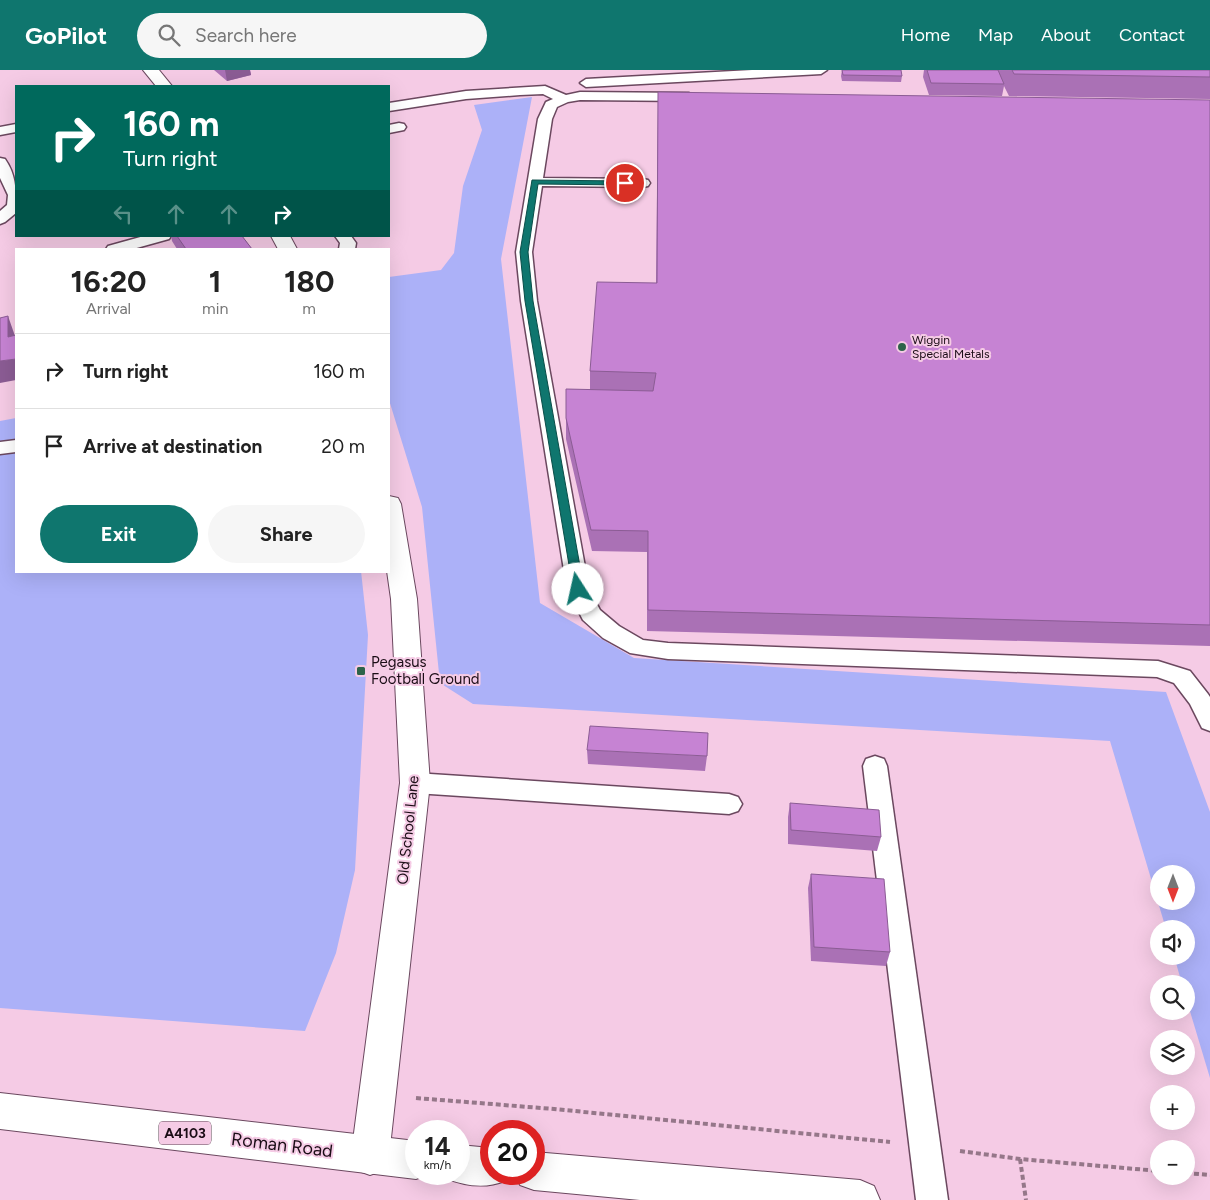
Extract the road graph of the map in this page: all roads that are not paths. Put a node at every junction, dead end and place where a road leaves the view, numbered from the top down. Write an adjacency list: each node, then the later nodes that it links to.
1 (150, 70): 3 (street)
2 (821, 70): 4 (lane)
3 (163, 85)
4 (545, 90): 6 (lane); 7 (lane)
5 (704, 97): 6 (lane)
6 (564, 99): 11 (lane)
7 (390, 108)
8 (15, 128): 9 (lane)
9 (0, 131)
10 (0, 162): 13 (lane)
11 (534, 182): 12 (lane); 21 (lane)
12 (643, 184)
13 (0, 219)
14 (159, 237): 16 (lane)
15 (281, 237): 17 (street)
16 (118, 248)
17 (287, 248)
18 (15, 446): 19 (lane)
19 (0, 448)
20 (390, 510): 23 (street, Old School Lane)
21 (1210, 722)
22 (875, 766): 30 (lane)
23 (415, 783): 24 (lane); 26 (street, Old School Lane)
24 (729, 804)
25 (0, 1110): 26 (street, Roman Road / A4103)
26 (370, 1156): 27 (street, Roman Road / A4103)
27 (405, 1159)
28 (545, 1172): 29 (street)
29 (860, 1200)
30 (932, 1200)

